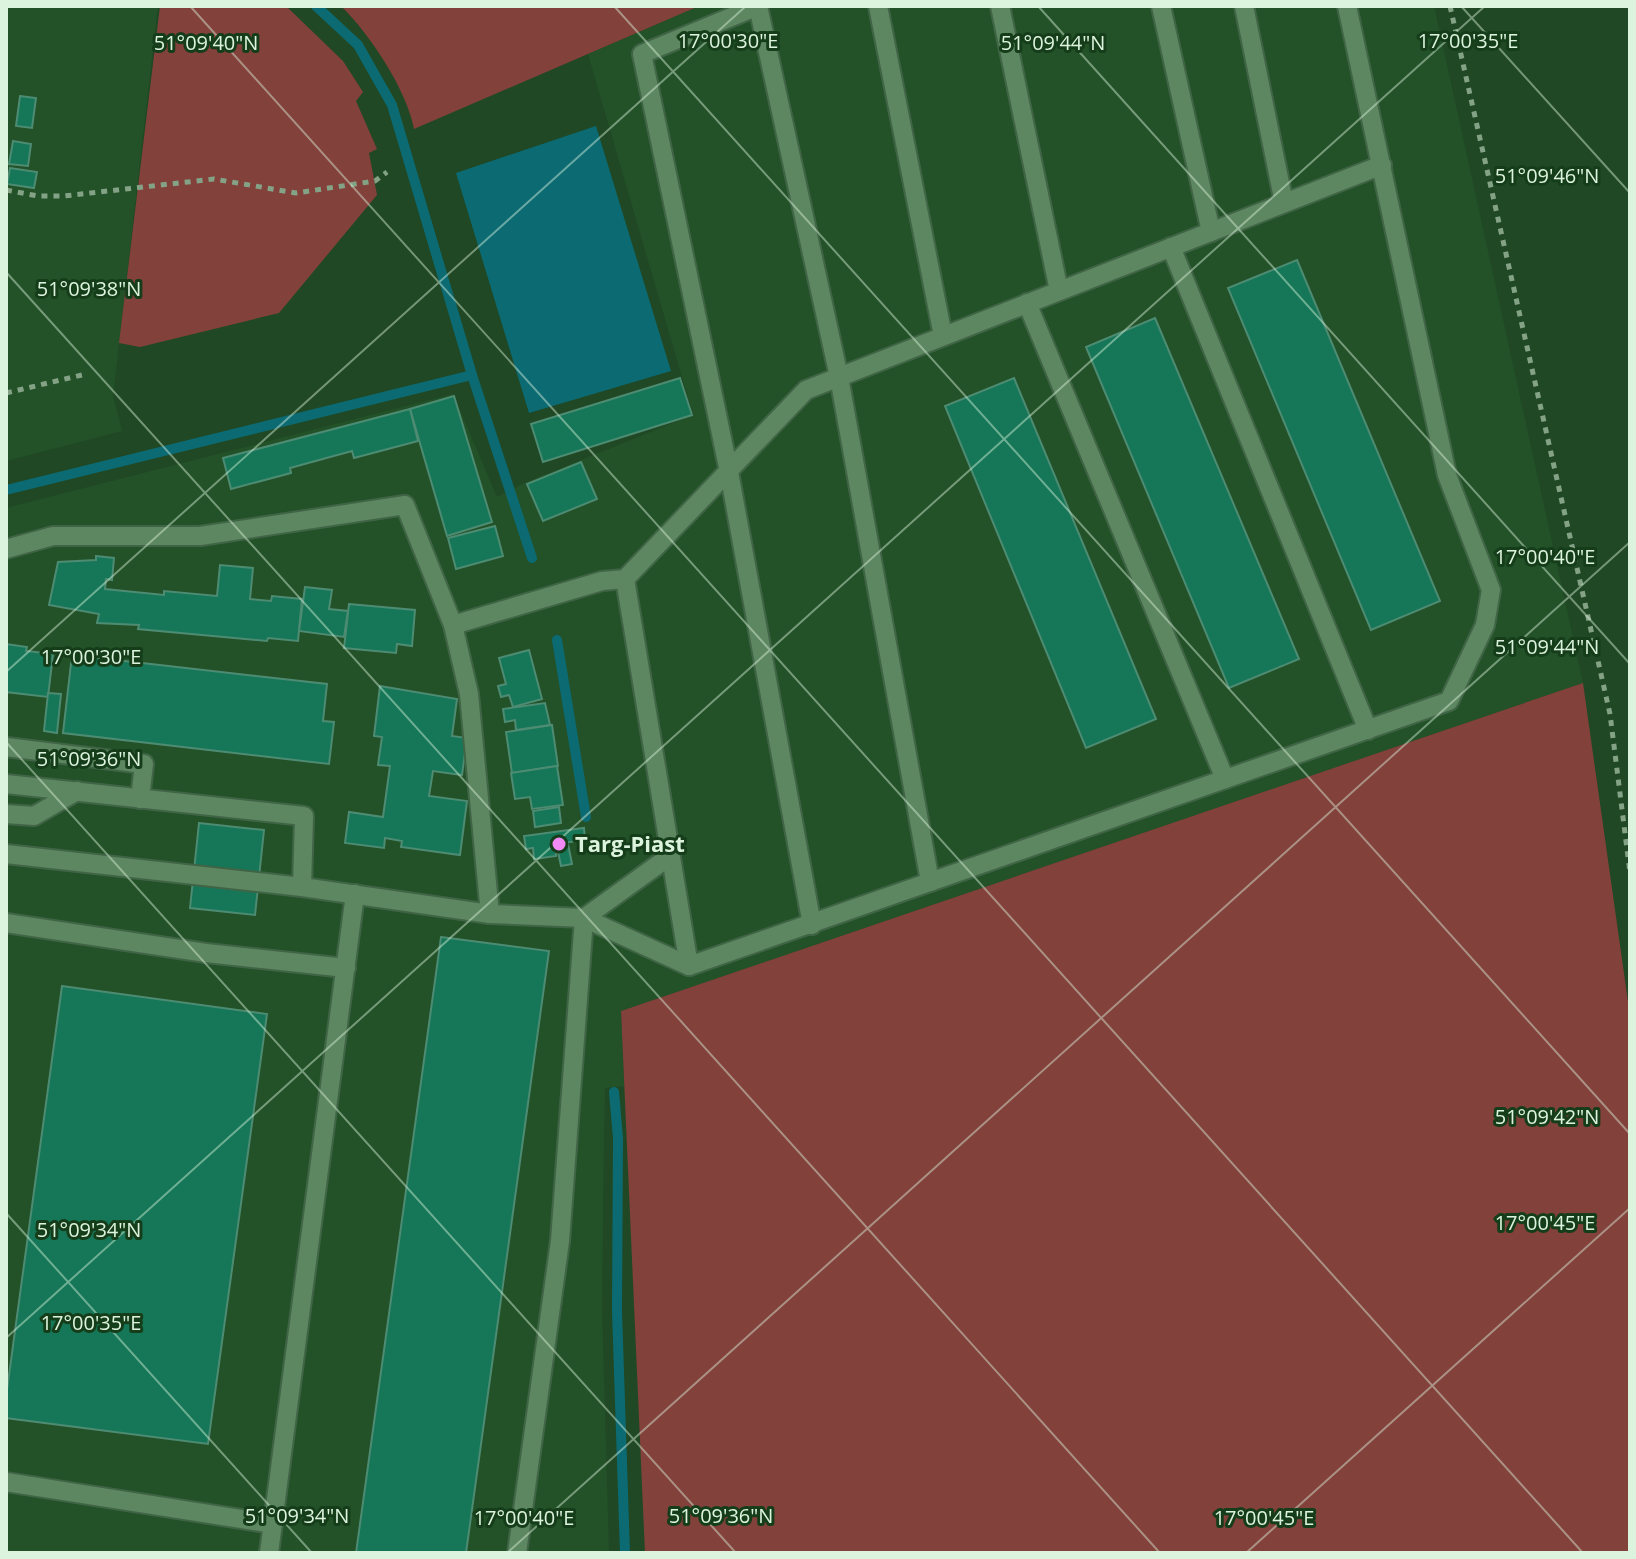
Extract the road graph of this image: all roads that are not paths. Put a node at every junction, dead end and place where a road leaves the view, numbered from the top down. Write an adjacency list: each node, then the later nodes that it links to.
1 (758, 6): 14 (lane); 15 (lane)
2 (878, 6): 13 (lane)
3 (1000, 6): 11 (lane)
4 (1161, 6): 9 (lane)
5 (1244, 6): 8 (lane)
6 (1347, 6): 7 (lane)
7 (1382, 165): 8 (lane); 19 (lane)
8 (1284, 203): 9 (lane)
9 (1211, 232): 10 (lane)
10 (1171, 247): 11 (lane); 19 (lane)
11 (1059, 291): 12 (lane)
12 (1027, 303): 13 (lane); 21 (lane)
13 (943, 336): 14 (lane)
14 (839, 377): 15 (lane); 28 (lane)
15 (729, 472): 17 (lane); 34 (lane)
16 (6, 549): 18 (lane)
17 (625, 579): 18 (lane); 27 (lane)
18 (453, 625): 31 (lane)
19 (1368, 730): 21 (lane)
20 (6, 747): 24 (lane)
21 (1225, 779): 28 (lane)
22 (6, 784): 23 (lane)
23 (77, 791): 24 (lane); 25 (lane)
24 (140, 799): 29 (lane)
25 (6, 814)
26 (6, 854): 29 (lane)
27 (670, 856): 32 (lane); 35 (lane)
28 (930, 882): 34 (lane)
29 (302, 887): 30 (lane)
30 (355, 894): 31 (lane); 36 (lane)
31 (490, 914): 32 (lane)
32 (584, 918): 35 (lane); 40 (lane)
33 (6, 923): 36 (lane)
34 (812, 925): 35 (lane)
35 (689, 966)
36 (346, 968): 38 (lane)
37 (6, 1482): 38 (lane)
38 (273, 1524): 39 (lane)
39 (269, 1553)
40 (517, 1553)

